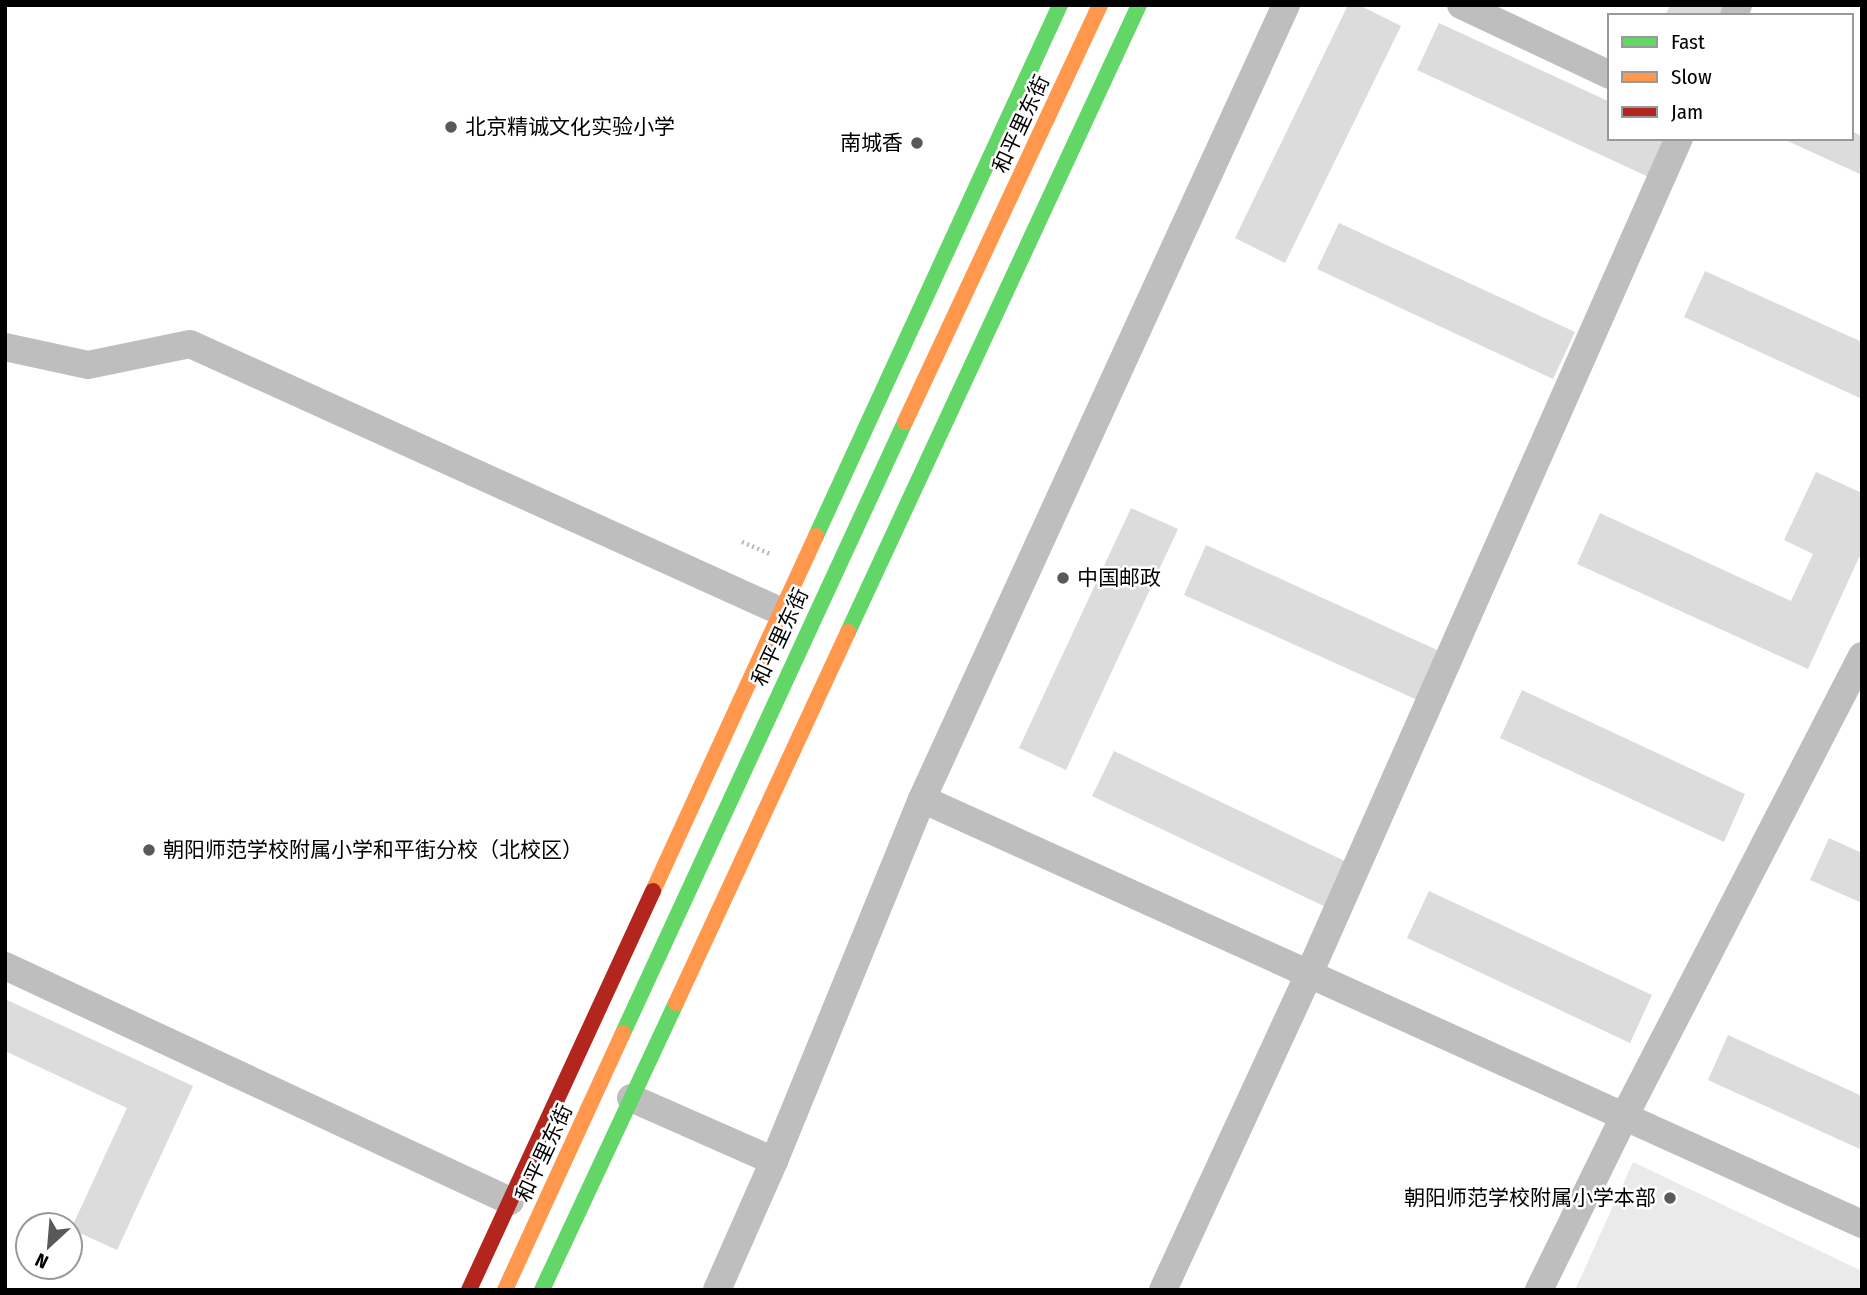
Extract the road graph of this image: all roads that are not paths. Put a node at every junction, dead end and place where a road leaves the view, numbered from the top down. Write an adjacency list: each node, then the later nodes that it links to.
1 (1060, 5): 9 (street, 和平里东街)
2 (1100, 5): 20 (street, 和平里东街)
3 (1139, 5): 14 (street)
4 (1286, 5): 11 (street)
5 (1461, 5): 6 (street)
6 (1608, 74)
7 (1678, 140): 13 (street)
8 (5, 347): 9 (street)
9 (782, 612): 17 (street, 和平里东街)
10 (1862, 656): 15 (street)
11 (922, 799): 13 (street); 16 (street)
12 (5, 966): 17 (street)
13 (1309, 974): 15 (street); 23 (street)
14 (631, 1098): 16 (street); 21 (street)
15 (1624, 1117): 18 (street); 24 (street)
16 (774, 1161): 22 (street)
17 (510, 1202): 19 (street, 和平里东街)
18 (1862, 1224)
19 (469, 1290)
20 (505, 1290)
21 (541, 1290)
22 (716, 1290)
23 (1163, 1290)
24 (1539, 1290)

